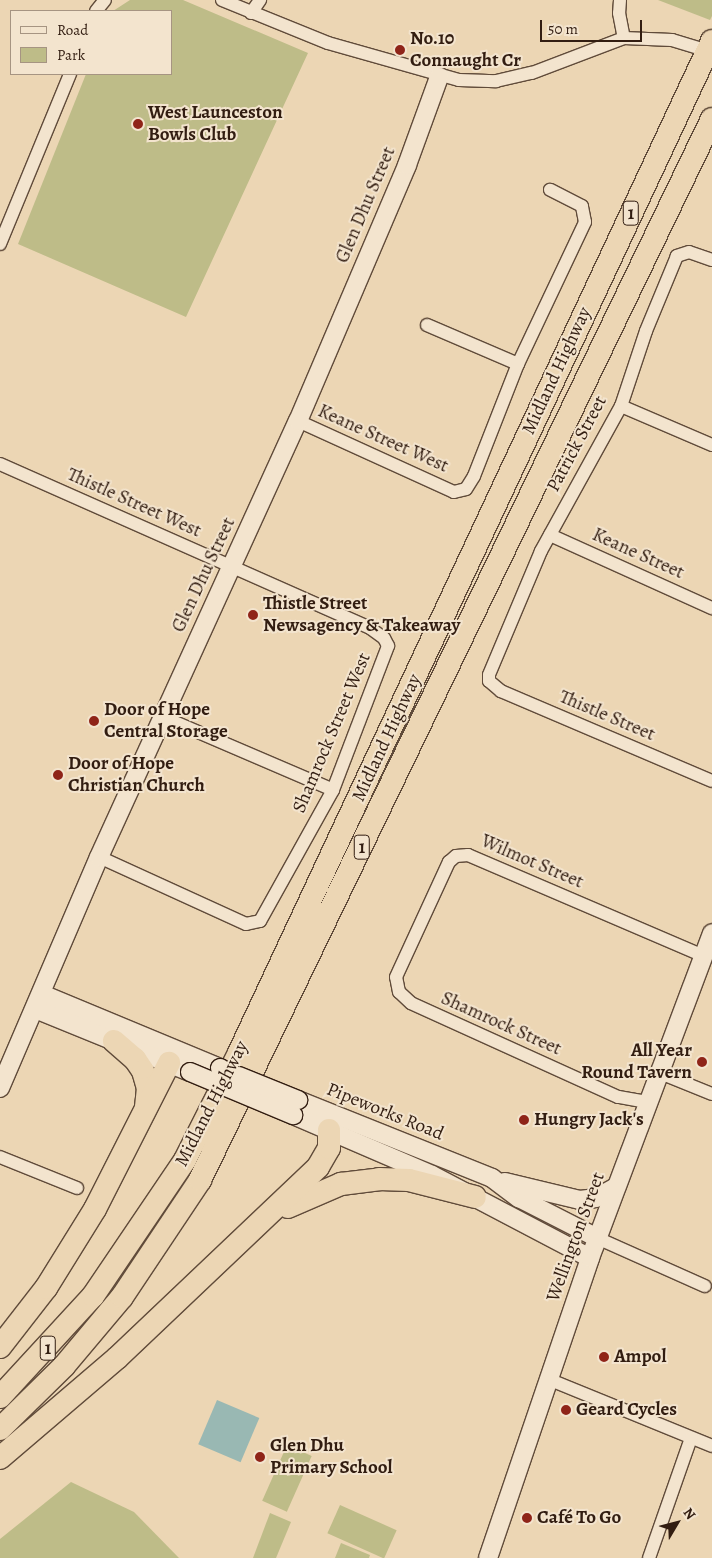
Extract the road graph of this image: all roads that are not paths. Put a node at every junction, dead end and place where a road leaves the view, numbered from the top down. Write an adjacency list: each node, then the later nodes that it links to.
1 (105, 0): 5 (street)
2 (222, 0): 6 (street)
3 (260, 0): 6 (street)
4 (620, 0): 7 (street)
5 (97, 10)
6 (252, 13): 10 (street)
7 (624, 38): 8 (street); 10 (street)
8 (710, 48): 55 (highway, Midland Highway / 1)
9 (70, 75): 13 (street)
10 (439, 77): 18 (main road, Glen Dhu Street)
11 (710, 126): 56 (highway, Midland Highway / 1)
12 (550, 190): 16 (street)
13 (0, 244)
14 (712, 260): 17 (street, Patrick Street)
15 (427, 325): 16 (street)
16 (518, 364): 18 (street, Keane Street West)
17 (621, 406): 19 (street); 21 (street, Patrick Street)
18 (298, 421): 22 (main road, Glen Dhu Street)
19 (712, 445)
20 (0, 464): 22 (street, Thistle Street West)
21 (550, 535): 23 (street, Keane Street); 25 (street, Patrick Street)
22 (231, 567): 24 (street, Thistle Street West); 26 (main road, Glen Dhu Street)
23 (712, 608)
24 (386, 641): 28 (street, Shamrock Street West)
25 (489, 681): 27 (street, Thistle Street)
26 (163, 717): 28 (street); 29 (main road, Glen Dhu Street)
27 (712, 782)
28 (332, 790): 29 (street, Shamrock Street West)
29 (99, 857): 33 (main road, Glen Dhu Street)
30 (712, 933): 31 (main road, Wellington Street)
31 (704, 956): 32 (street, Wilmot Street); 37 (main road, Wellington Street)
32 (399, 992): 40 (street, Shamrock Street)
33 (38, 1001): 34 (main road, Pipeworks Road); 35 (main road, Pipeworks Road); 38 (main road, Glen Dhu Street)
34 (114, 1040): 35 (main road, Pipeworks Road); 42 (highway)
35 (172, 1056): 36 (main road, Pipeworks Road); 42 (highway)
36 (193, 1065): 41 (main road, Pipeworks Road, bridge); 41 (main road, Pipeworks Road, bridge)
37 (660, 1073): 39 (street); 40 (main road, Wellington Street)
38 (0, 1088)
39 (712, 1094)
40 (647, 1102): 46 (main road, Wellington Street)
41 (295, 1107): 43 (main road, Pipeworks Road); 45 (main road, Pipeworks Road)
42 (145, 1112): 53 (highway)
43 (329, 1130): 48 (main road, Pipeworks Road); 49 (highway)
44 (0, 1157): 47 (street)
45 (488, 1177): 46 (main road); 48 (main road); 50 (main road, Pipeworks Road)
46 (616, 1187): 50 (main road, Wellington Street)
47 (77, 1188)
48 (475, 1197): 49 (highway); 51 (main road, Pipeworks Road)
49 (252, 1232): 59 (highway)
50 (597, 1238): 51 (main road, Wellington Street); 52 (street, Pipeworks Road)
51 (590, 1258): 54 (main road, Wellington Street)
52 (706, 1286)
53 (0, 1347)
54 (548, 1379): 57 (street); 60 (main road, Wellington Street)
55 (0, 1397)
56 (0, 1429)
57 (691, 1438): 58 (street); 61 (street)
58 (712, 1446)
59 (0, 1458)
60 (488, 1558)
61 (649, 1558)

